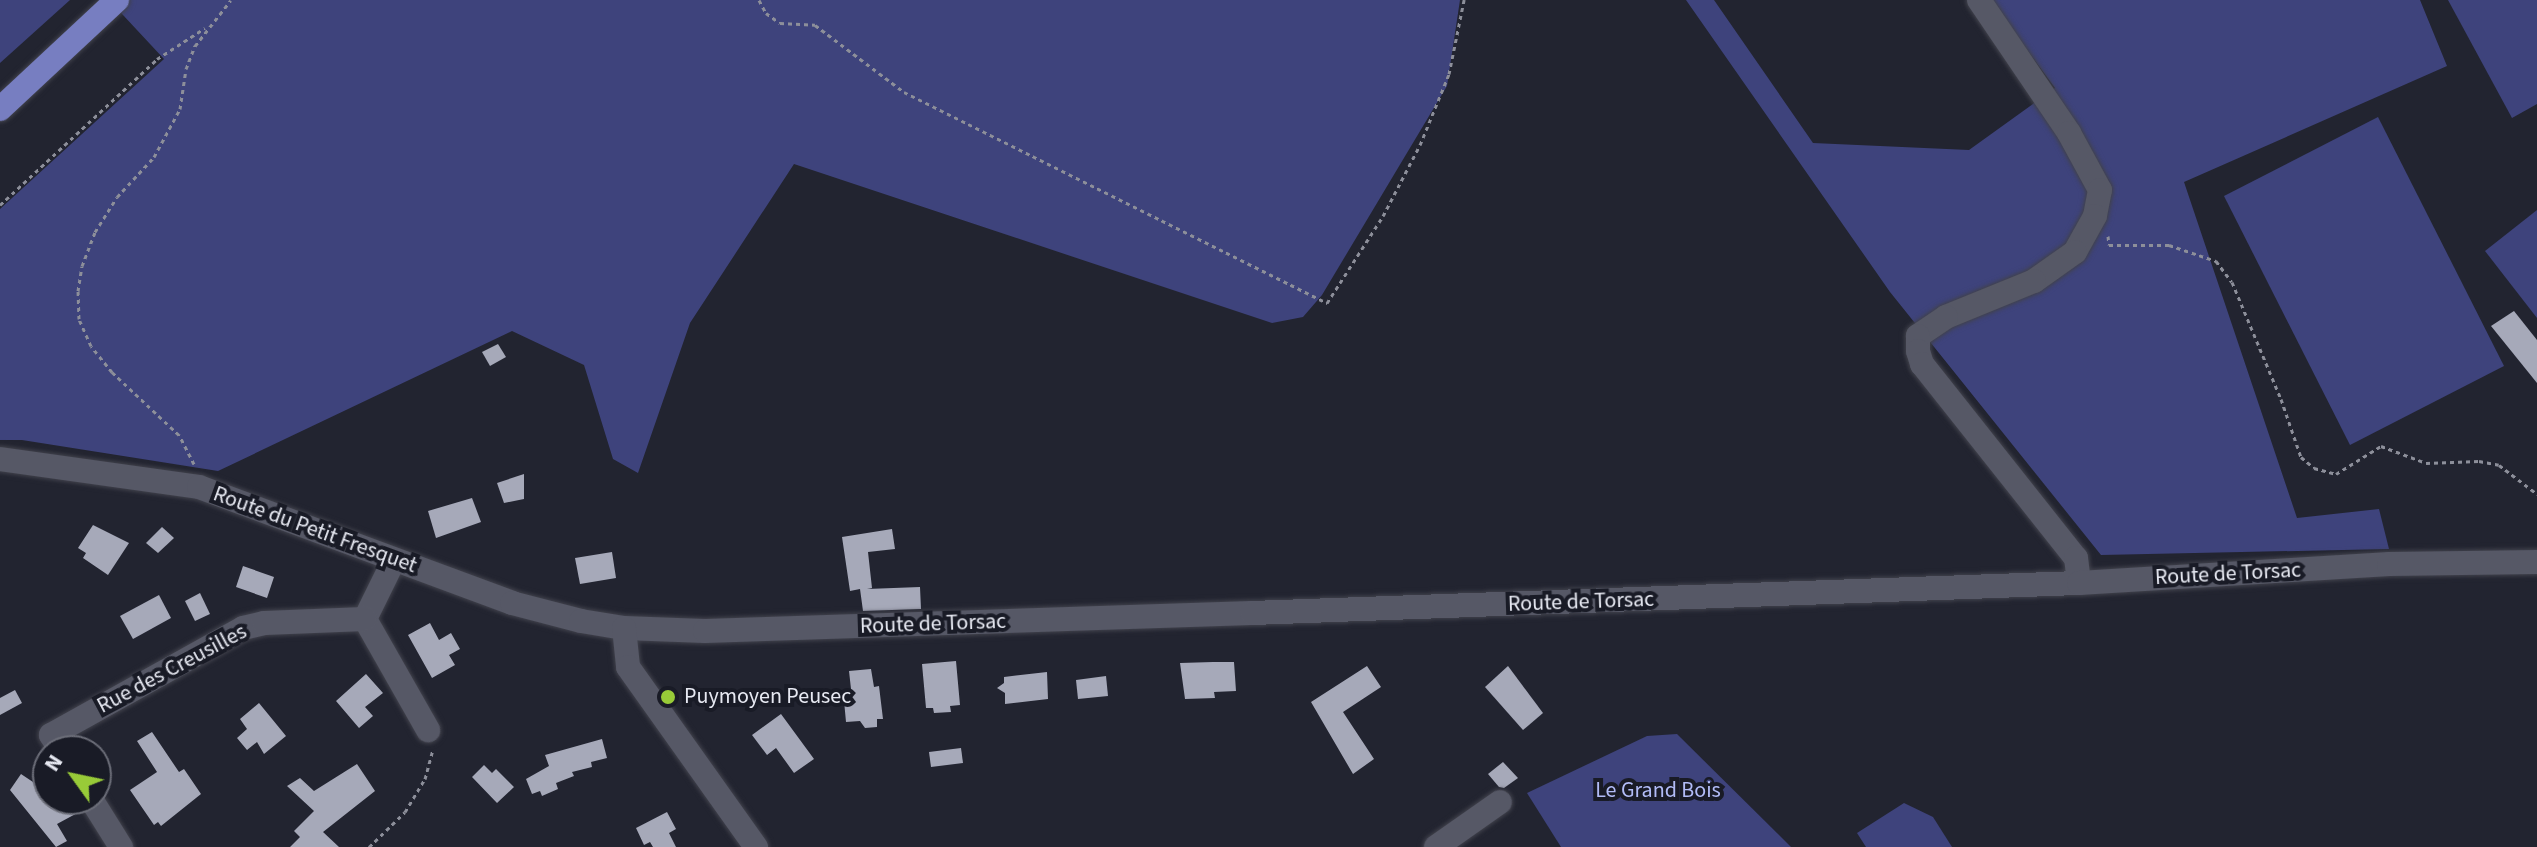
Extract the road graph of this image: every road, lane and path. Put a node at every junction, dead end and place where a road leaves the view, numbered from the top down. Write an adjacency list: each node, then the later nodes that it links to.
1 (117, 0): 7 (main road)
2 (231, 0): 6 (path)
3 (759, 0): 4 (path)
4 (1464, 0)
5 (1979, 0): 15 (street)
6 (209, 26): 8 (path); 11 (path)
7 (0, 109)
8 (0, 205)
9 (2108, 234): 12 (path)
10 (0, 459): 11 (street, Route du Petit Fresquet)
11 (199, 487): 13 (street, Route du Petit Fresquet)
12 (2537, 494)
13 (394, 560): 16 (street); 17 (street, Route du Petit Fresquet)
14 (2537, 562): 15 (street, Route de Torsac)
15 (2079, 583): 17 (street, Route de Torsac)
16 (365, 619): 18 (street); 19 (street, Rue des Creusilles)
17 (624, 628): 24 (street)
18 (428, 730): 23 (path)
19 (51, 735)
20 (1500, 802): 25 (street)
21 (101, 815): 22 (street)
22 (121, 847)
23 (369, 847)
24 (756, 847)
25 (1436, 847)

